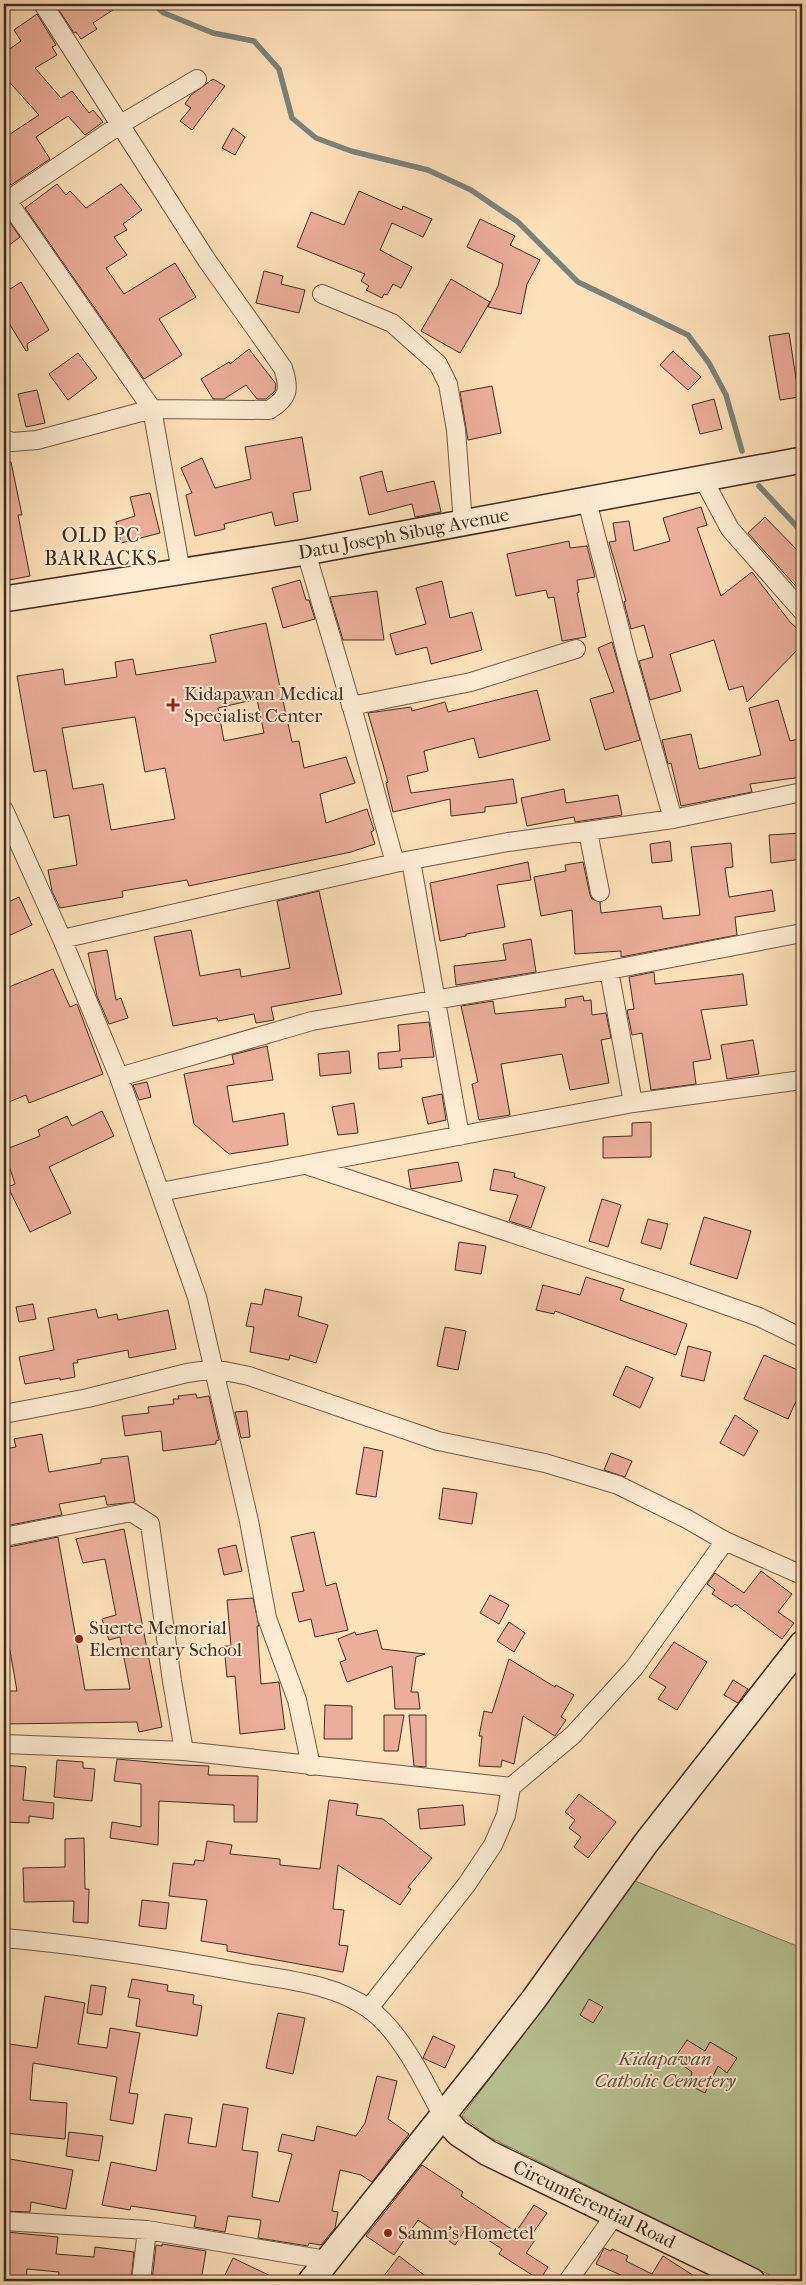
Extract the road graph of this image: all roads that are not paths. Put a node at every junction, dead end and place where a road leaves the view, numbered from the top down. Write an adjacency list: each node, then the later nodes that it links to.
1 (43, 4): 3 (street)
2 (197, 79): 3 (street)
3 (121, 124): 4 (street); 6 (street)
4 (5, 200): 6 (street)
5 (322, 294): 11 (street)
6 (152, 410): 7 (street); 13 (street)
7 (4, 439)
8 (802, 460): 9 (street, Datu Joseph Sibug Avenue)
9 (703, 479): 10 (street, Datu Joseph Sibug Avenue); 15 (street)
10 (587, 501): 11 (street, Datu Joseph Sibug Avenue); 20 (street)
11 (463, 524): 12 (street, Datu Joseph Sibug Avenue)
12 (306, 552): 13 (street, Datu Joseph Sibug Avenue); 17 (street)
13 (181, 572): 14 (street, Datu Joseph Sibug Avenue)
14 (4, 599)
15 (802, 611)
16 (576, 649): 17 (street)
17 (352, 706): 22 (street)
18 (802, 792): 20 (street)
19 (4, 810): 25 (street)
20 (674, 819): 21 (street)
21 (588, 832): 22 (street); 23 (street)
22 (403, 862): 25 (street); 27 (street)
23 (600, 892)
24 (802, 933): 26 (street)
25 (62, 939): 28 (street)
26 (609, 970): 27 (street); 30 (street)
27 (434, 998): 28 (street); 31 (street)
28 (119, 1076): 33 (street)
29 (802, 1080): 30 (street)
30 (633, 1103): 31 (street)
31 (460, 1136): 32 (street)
32 (308, 1166): 33 (street); 34 (street)
33 (160, 1192): 35 (street)
34 (802, 1338)
35 (215, 1369): 36 (street); 38 (street); 43 (street)
36 (4, 1414)
37 (4, 1537): 42 (street)
38 (725, 1541): 39 (street); 44 (street)
39 (802, 1575)
40 (802, 1644): 47 (street)
41 (4, 1744): 42 (street)
42 (184, 1751): 43 (street)
43 (310, 1766): 44 (street)
44 (512, 1786): 46 (street)
45 (4, 1938): 46 (street)
46 (369, 2008): 47 (street)
47 (443, 2117): 48 (street, Circumferential Road); 51 (street)
48 (615, 2215): 54 (street); 55 (street, Circumferential Road)
49 (4, 2221): 50 (street)
50 (147, 2230): 51 (street); 52 (street)
51 (327, 2260): 53 (street)
52 (141, 2281)
53 (311, 2281)
54 (568, 2281)
55 (752, 2281)

